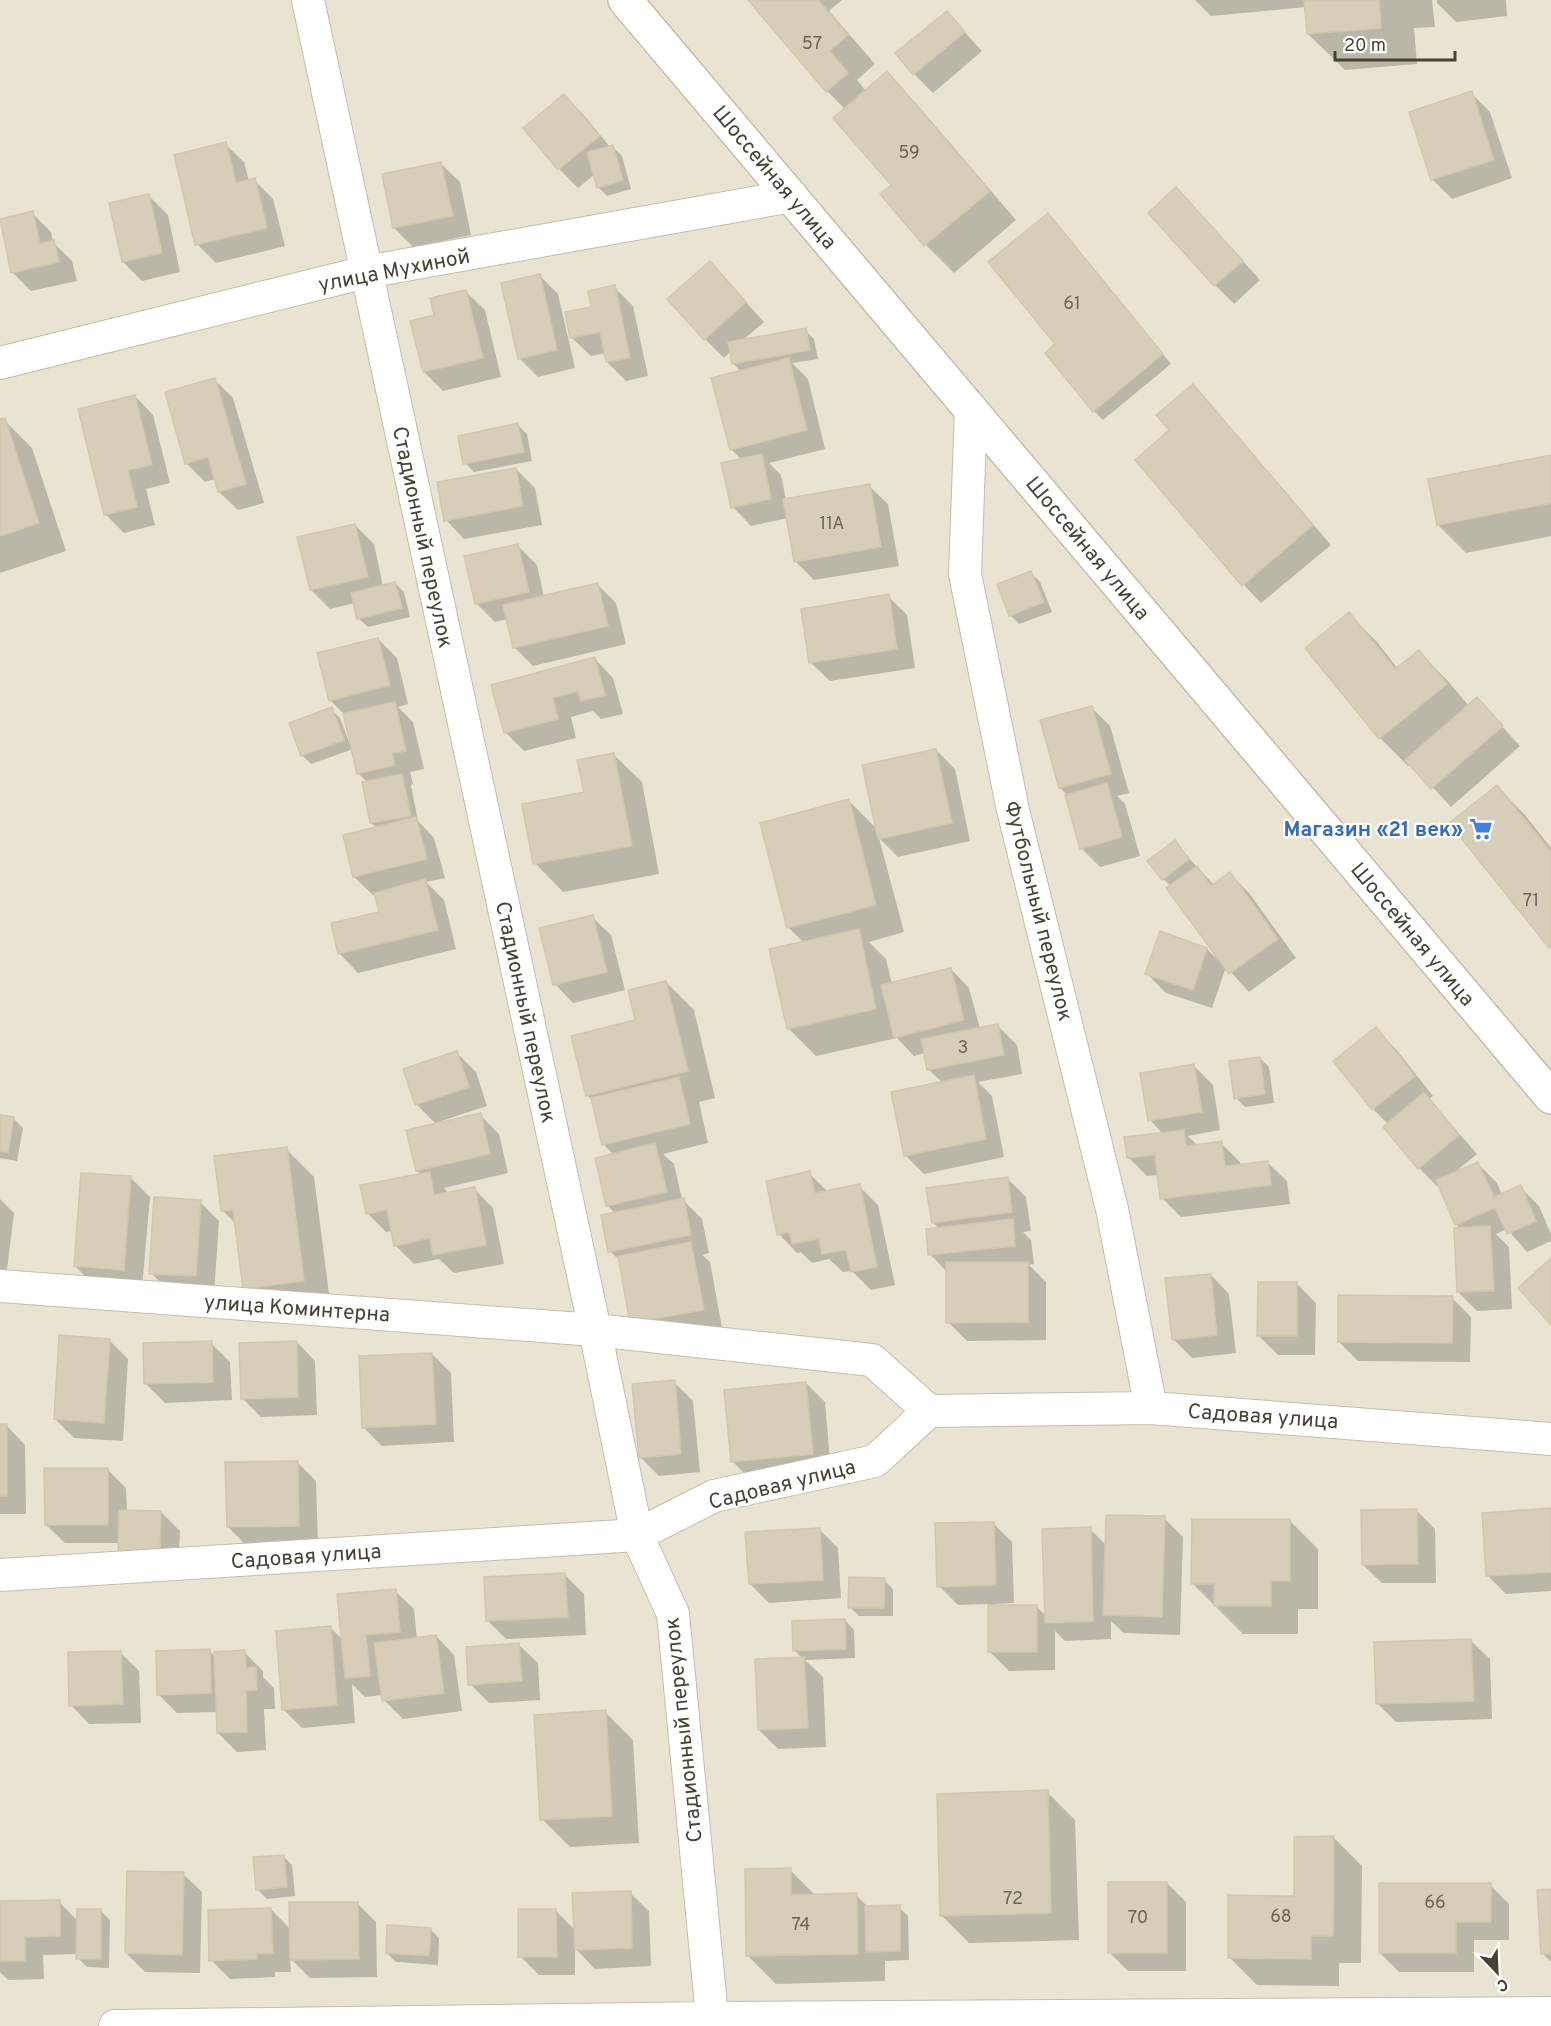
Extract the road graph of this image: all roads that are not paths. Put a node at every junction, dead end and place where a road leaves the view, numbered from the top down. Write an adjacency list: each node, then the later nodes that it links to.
1 (308, 0): 4 (street, Стадионный переулок)
2 (625, 0): 3 (street, Шоссейная улица)
3 (792, 196): 4 (street, улица Мухиной); 6 (street, Шоссейная улица)
4 (366, 273): 5 (street, улица Мухиной); 9 (street, Стадионный переулок)
5 (0, 363)
6 (971, 409): 7 (street, Шоссейная улица); 10 (street, Футбольный переулок)
7 (1551, 1097)
8 (0, 1286): 9 (street, улица Коминтерна)
9 (595, 1330): 11 (street, улица Коминтерна); 13 (street, Стадионный переулок)
10 (1151, 1408): 11 (street, Садовая улица); 12 (street, Садовая улица)
11 (929, 1411): 13 (street, Садовая улица)
12 (1551, 1438)
13 (637, 1535): 14 (street, Садовая улица); 16 (street, Стадионный переулок)
14 (0, 1575)
15 (1551, 2013): 16 (street)
16 (713, 2022): 17 (street)
17 (115, 2026)

